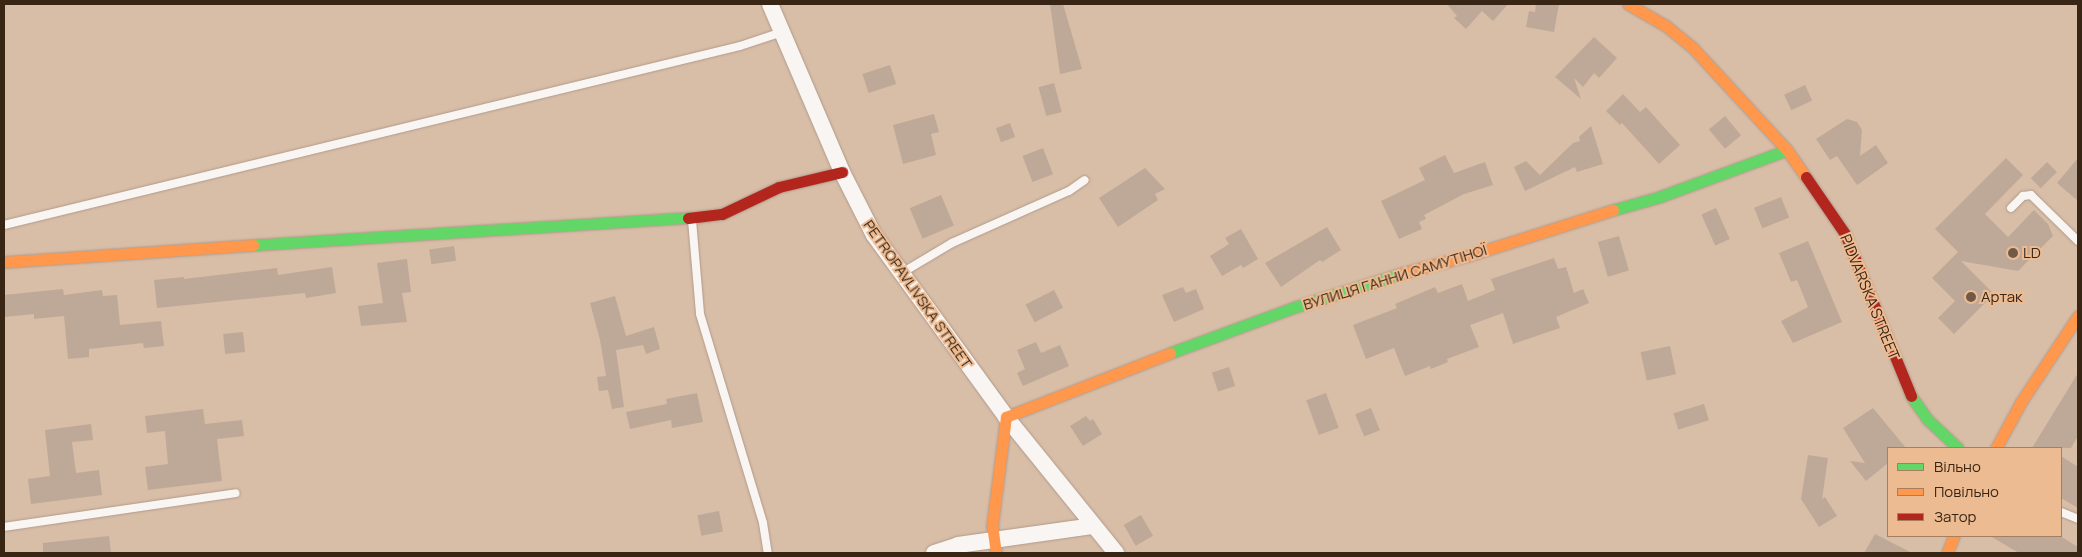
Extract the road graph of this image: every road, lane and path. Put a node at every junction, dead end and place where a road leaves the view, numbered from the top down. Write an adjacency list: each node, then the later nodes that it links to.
1 (770, 4): 3 (street, PETROPAVLIVSKA STREET)
2 (1628, 4): 4 (street, PIDVARSKA STREET)
3 (782, 32): 5 (street, PETROPAVLIVSKA STREET); 9 (lane)
4 (1788, 150): 14 (street, ВУЛИЦЯ ГАННИ САМУТІНОЇ); 15 (street, PIDVARSKA STREET)
5 (842, 172): 8 (street); 12 (street, PETROPAVLIVSKA STREET)
6 (1085, 180): 12 (lane)
7 (2011, 208): 10 (lane)
8 (692, 218): 11 (street); 24 (lane)
9 (4, 225)
10 (2078, 241)
11 (4, 262)
12 (900, 274): 14 (street, PETROPAVLIVSKA STREET)
13 (2078, 316): 16 (street)
14 (1006, 417): 20 (street, PETROPAVLIVSKA STREET); 23 (street)
15 (1957, 447)
16 (1997, 447)
17 (236, 494): 21 (lane)
18 (2062, 512): 19 (lane)
19 (2078, 518)
20 (1094, 526): 23 (street); 26 (street, PETROPAVLIVSKA STREET)
21 (4, 528)
22 (1954, 537): 27 (street)
23 (994, 546): 25 (street)
24 (768, 553)
25 (934, 553)
26 (1116, 553)
27 (1947, 553)

